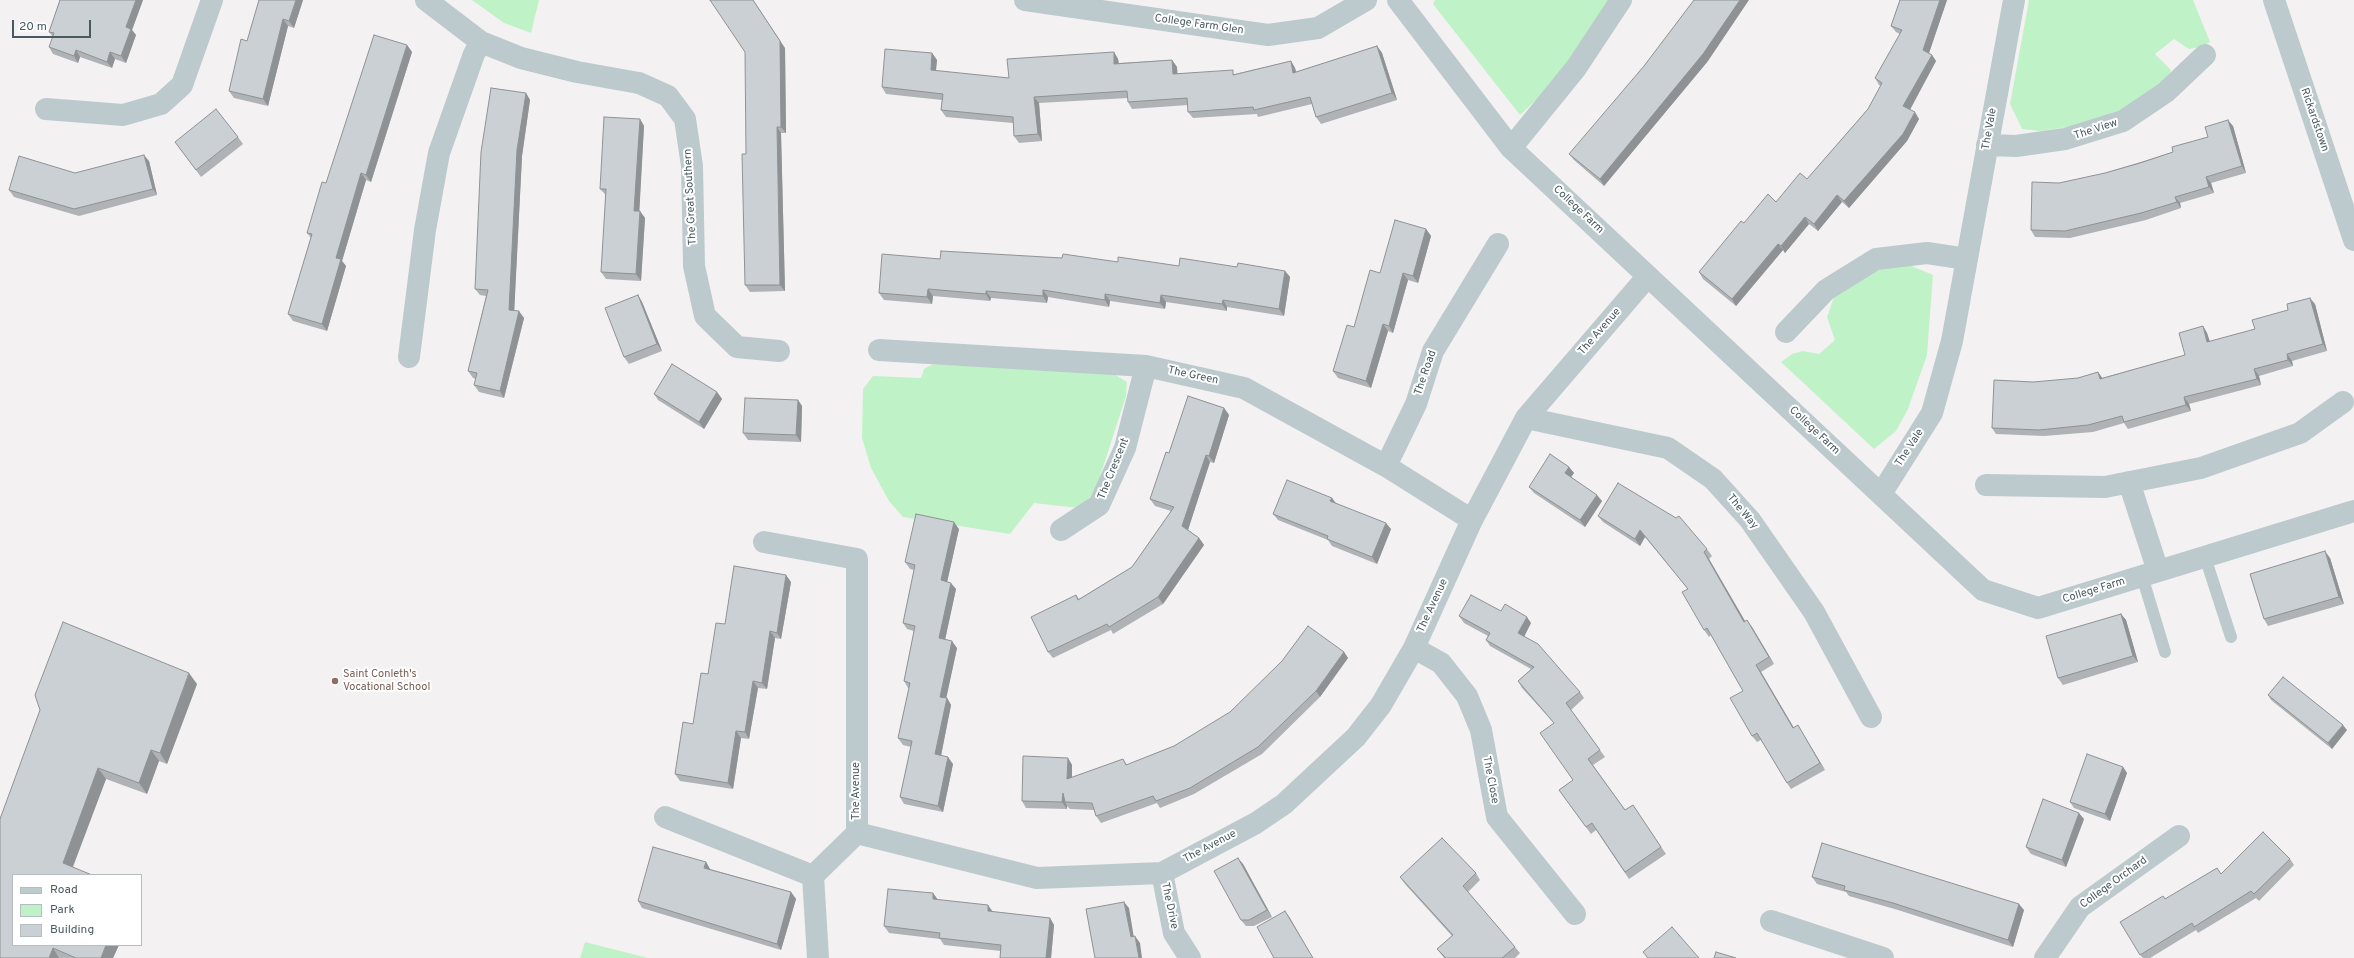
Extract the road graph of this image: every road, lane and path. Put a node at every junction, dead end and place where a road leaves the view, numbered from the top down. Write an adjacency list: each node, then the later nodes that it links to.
1 (212, 0): 11 (street)
2 (426, 0): 9 (street, The Great Southern)
3 (1025, 0): 4 (street, College Farm Glen)
4 (1366, 0)
5 (1398, 0): 13 (street, College Farm)
6 (1621, 0): 13 (street)
7 (2014, 0): 12 (street, The Vale)
8 (2274, 0): 14 (street, Rickardstown)
9 (481, 42): 19 (street, The Great Southern); 21 (street)
10 (2205, 55): 12 (street, The View)
11 (46, 110)
12 (1987, 145): 16 (street, The Vale)
13 (1511, 148): 17 (street, College Farm)
14 (2354, 240)
15 (1498, 244): 25 (street, The Road)
16 (1967, 259): 18 (street); 28 (street, The Vale)
17 (1648, 276): 24 (street, The Avenue); 28 (street, College Farm)
18 (1786, 332)
19 (779, 350)
20 (879, 350): 22 (street, The Green)
21 (409, 357)
22 (1146, 366): 25 (street, The Green); 31 (street, The Crescent)
23 (2343, 402): 26 (street)
24 (1526, 418): 30 (street, The Avenue); 38 (street, The Way)
25 (1386, 466): 30 (street, The Green)
26 (2129, 482): 27 (street); 34 (street)
27 (1986, 485)
28 (1881, 494): 34 (street, College Farm)
29 (2354, 511): 33 (street, College Farm)
30 (1472, 520): 36 (street, The Avenue)
31 (1061, 530)
32 (764, 542): 40 (street, The Avenue)
33 (2205, 557): 34 (street, College Farm); 35 (lane)
34 (2150, 574): 37 (lane)
35 (2231, 637)
36 (1414, 648): 42 (street, The Avenue); 44 (street, The Close)
37 (2164, 652)
38 (1871, 717)
39 (666, 817): 43 (street)
40 (857, 833): 42 (street, The Avenue); 43 (street)
41 (2179, 836): 49 (street, College Orchard)
42 (1162, 873): 47 (street, The Drive)
43 (813, 876): 46 (street)
44 (1575, 914)
45 (1771, 921): 48 (street)
46 (818, 958)
47 (1190, 958)
48 (1883, 958)
49 (2044, 958)

